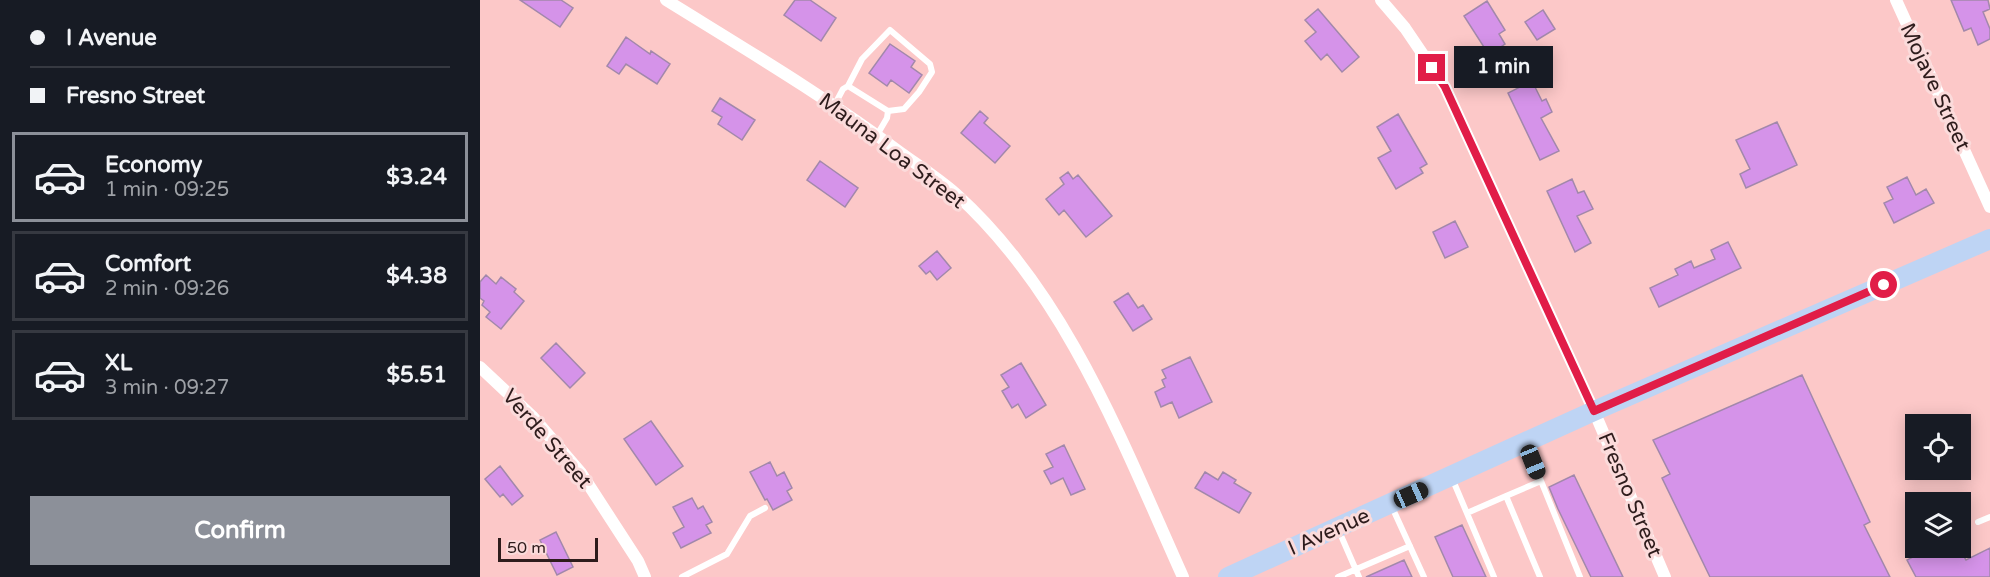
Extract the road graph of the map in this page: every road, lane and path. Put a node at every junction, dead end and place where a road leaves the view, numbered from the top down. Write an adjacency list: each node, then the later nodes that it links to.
1 (666, 0): 5 (street, Mauna Loa Street)
2 (1381, 0): 11 (street, Fresno Street)
3 (1896, 0): 8 (street, Mojave Street)
4 (848, 86): 5 (lane); 6 (lane); 6 (lane)
5 (834, 106): 7 (street, Mauna Loa Street)
6 (888, 111): 7 (lane)
7 (877, 135): 26 (street, Mauna Loa Street)
8 (1990, 207)
9 (1990, 239): 11 (main road, I Avenue)
10 (480, 367): 24 (street, Verde Street)
11 (1594, 411): 12 (main road, I Avenue); 34 (street, Fresno Street)
12 (1526, 443): 13 (main road, I Avenue); 14 (lane)
13 (1452, 477): 16 (main road, I Avenue); 18 (lane)
14 (1541, 481): 15 (lane); 33 (lane)
15 (1506, 496): 18 (lane); 32 (lane)
16 (1391, 504): 21 (main road, I Avenue); 22 (lane)
17 (765, 508): 25 (lane)
18 (1467, 513): 31 (lane)
19 (1990, 517): 20 (lane)
20 (1978, 522)
21 (1338, 528): 23 (lane); 27 (main road, I Avenue)
22 (1410, 546): 23 (lane); 30 (lane)
23 (1356, 569): 28 (lane); 29 (lane)
24 (645, 577)
25 (682, 577)
26 (1183, 577)
27 (1228, 577)
28 (1338, 577)
29 (1359, 577)
30 (1424, 577)
31 (1494, 577)
32 (1540, 577)
33 (1580, 577)
34 (1665, 577)

